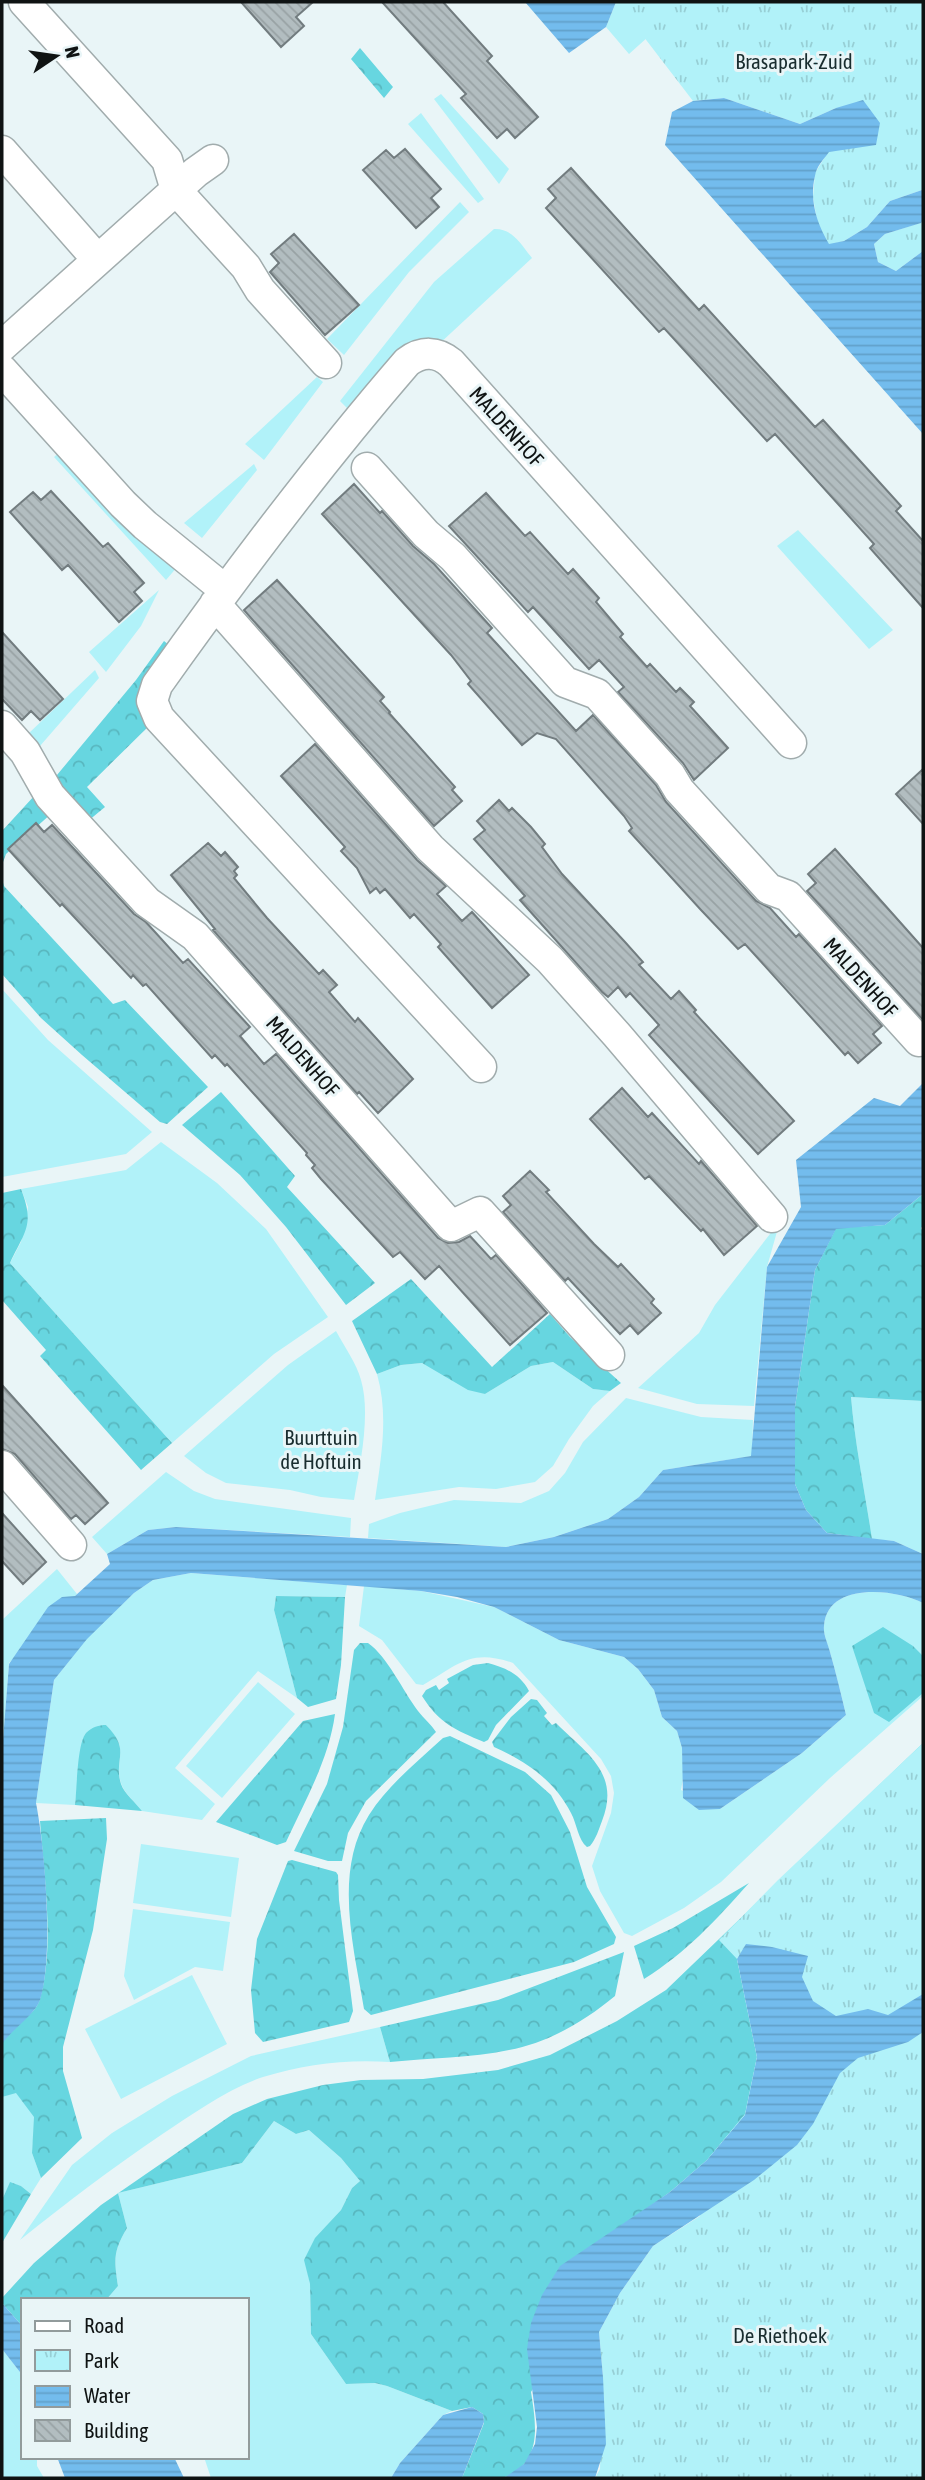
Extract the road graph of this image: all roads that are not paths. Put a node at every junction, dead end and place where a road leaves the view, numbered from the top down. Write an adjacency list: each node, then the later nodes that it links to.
1 (24, 2): 4 (street)
2 (2, 151): 5 (street)
3 (213, 160): 4 (street)
4 (176, 191): 5 (street); 7 (street)
5 (97, 259): 6 (street)
6 (2, 346)
7 (326, 363)
8 (2, 370): 10 (street)
9 (367, 468): 13 (street, MALDENHOF)
10 (220, 597): 12 (street, MALDENHOF); 14 (street, MALDENHOF); 15 (street)
11 (2, 726): 16 (street, MALDENHOF)
12 (791, 743)
13 (919, 1041)
14 (481, 1067)
15 (772, 1217)
16 (609, 1355)
17 (2, 1466): 18 (street)
18 (71, 1545)

